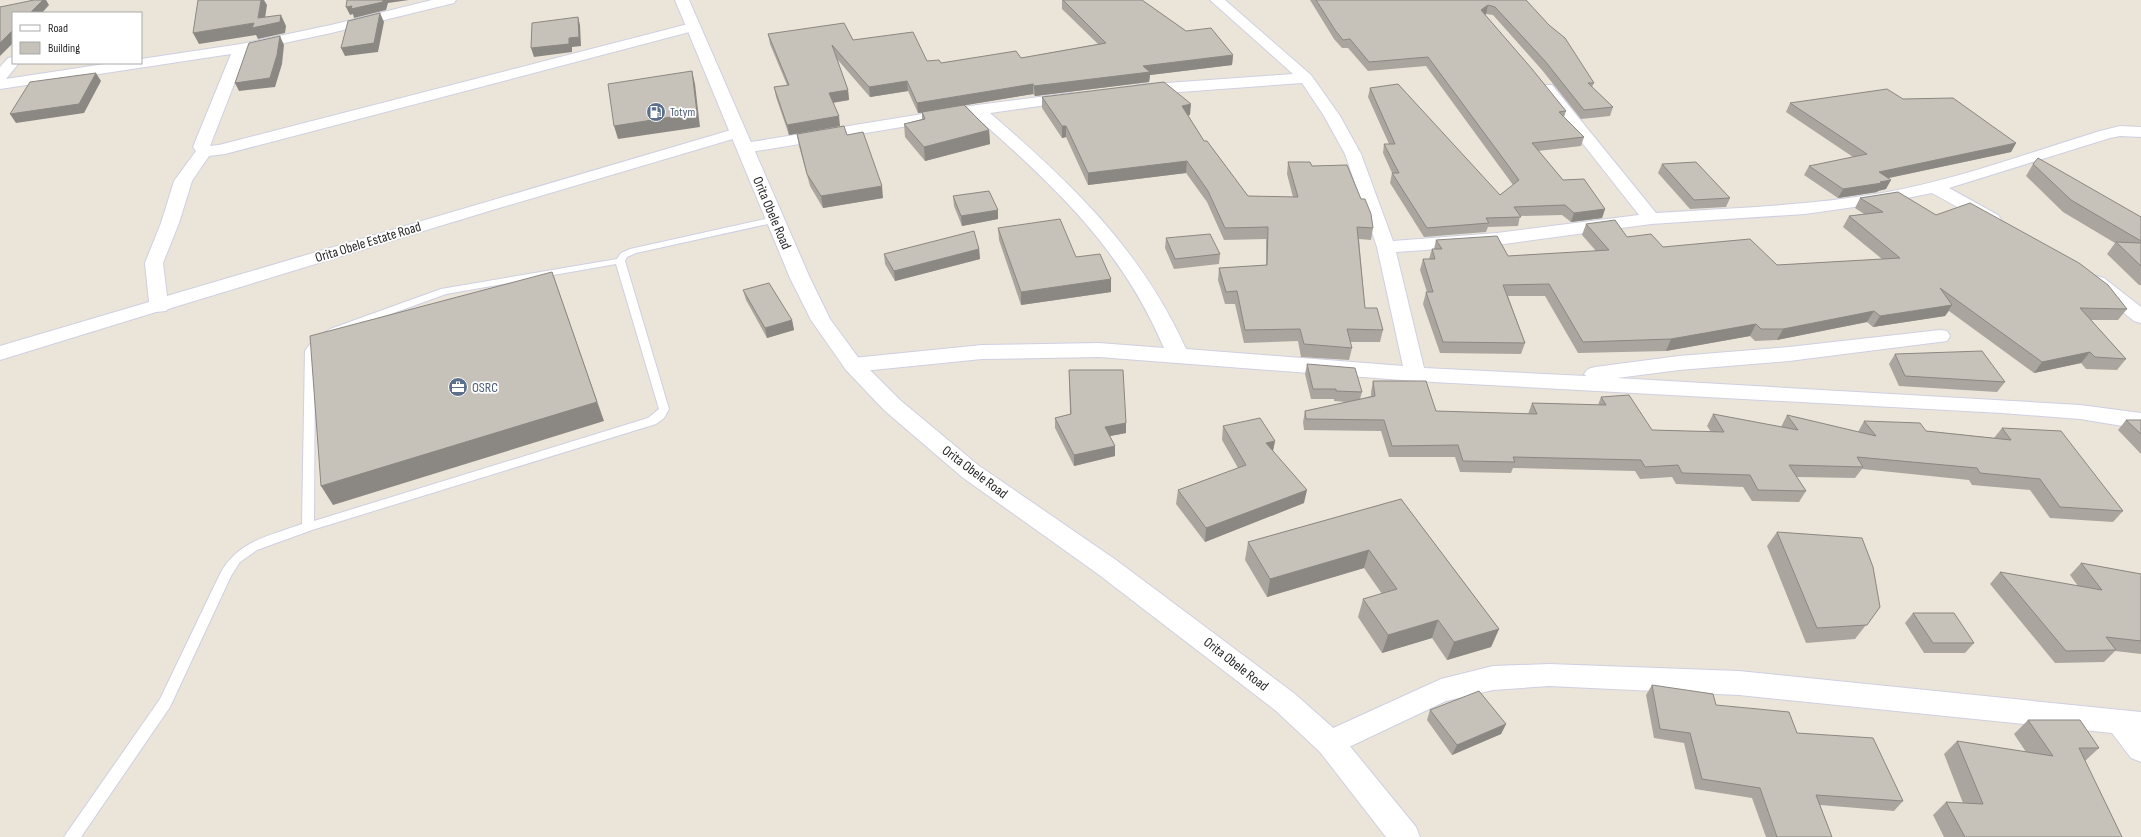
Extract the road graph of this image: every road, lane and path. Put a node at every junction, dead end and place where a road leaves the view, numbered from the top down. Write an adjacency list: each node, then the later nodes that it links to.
1 (449, 0): 5 (street)
2 (682, 0): 4 (street, Orita Obele Road)
3 (1217, 0): 11 (street)
4 (692, 28): 17 (street, Orita Obele Road); 18 (street)
5 (241, 48): 7 (street); 18 (street)
6 (12, 62): 10 (street)
7 (142, 63)
8 (134, 64): 12 (street)
9 (1536, 74): 20 (street)
10 (0, 76)
11 (1306, 78): 13 (street); 23 (street)
12 (0, 84)
13 (1127, 91)
14 (1088, 96): 15 (street, Orita Obele Estate Road)
15 (977, 110): 17 (street, Orita Obele Estate Road); 30 (street)
16 (2141, 132): 19 (street)
17 (741, 140): 21 (street, Orita Obele Road); 26 (street, Orita Obele Estate Road)
18 (204, 151): 26 (street)
19 (1934, 187): 20 (street); 22 (street)
20 (1651, 219): 23 (street)
21 (774, 220): 24 (lane); 31 (street, Orita Obele Road)
22 (2007, 228)
23 (1386, 247): 32 (street)
24 (620, 261): 35 (lane); 35 (lane)
25 (2084, 273): 27 (street)
26 (158, 307): 29 (street, Orita Obele Estate Road)
27 (2141, 317)
28 (1940, 336): 33 (street)
29 (0, 354)
30 (1178, 354): 31 (street); 32 (street)
31 (853, 365): 37 (street, Orita Obele Road)
32 (1415, 374): 33 (street)
33 (1543, 382): 34 (street)
34 (2141, 421)
35 (308, 527): 39 (lane)
36 (2131, 723): 37 (street); 38 (street)
37 (1330, 743): 40 (street, Orita Obele Road)
38 (2141, 749)
39 (72, 837)
40 (1405, 837)

